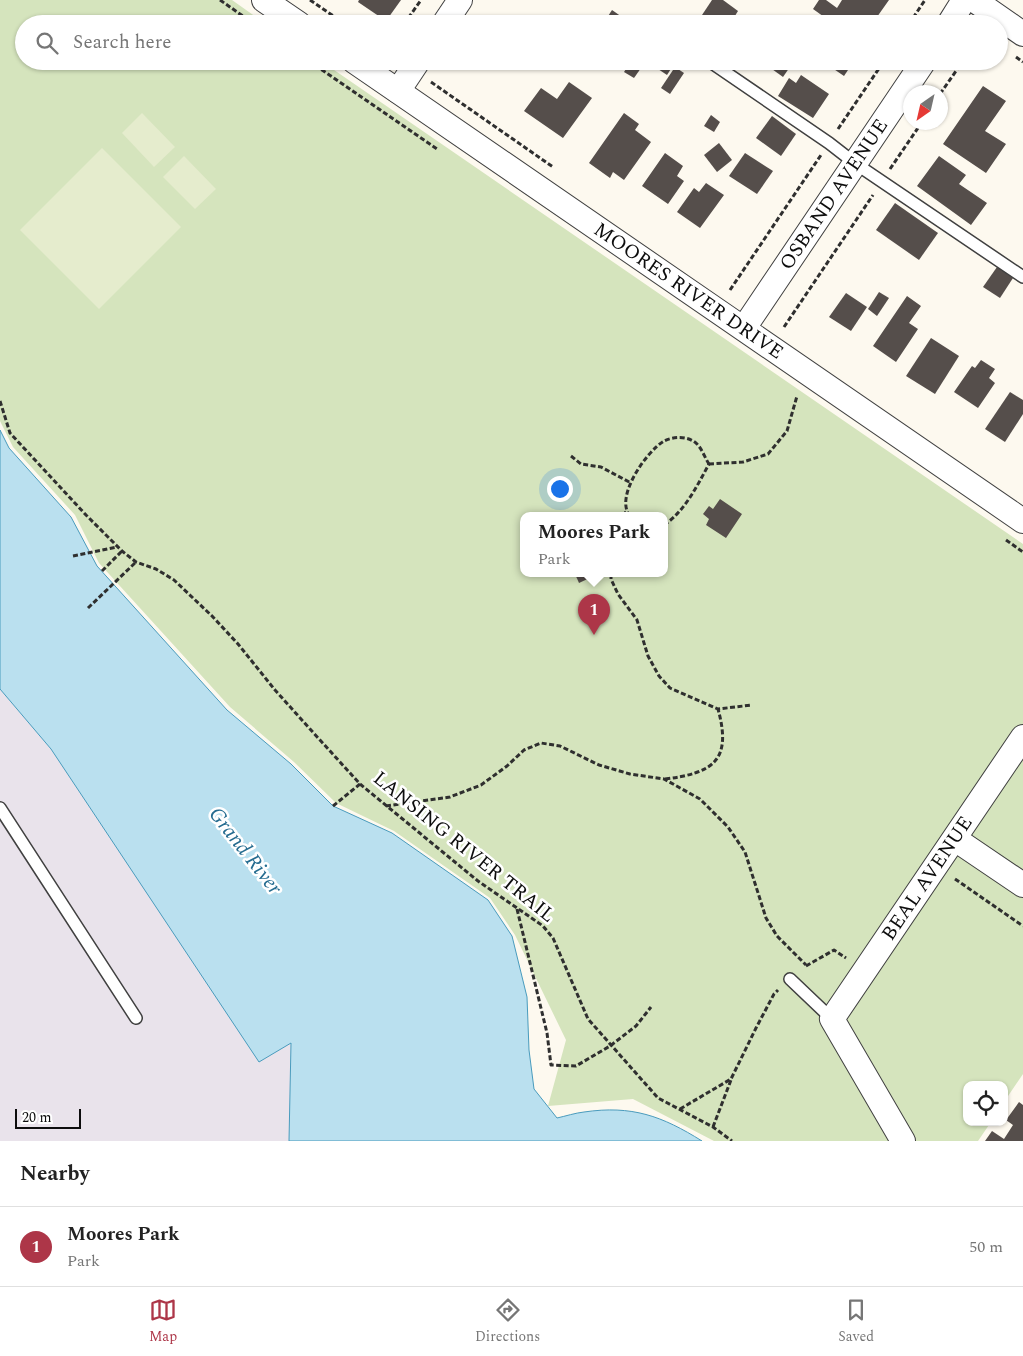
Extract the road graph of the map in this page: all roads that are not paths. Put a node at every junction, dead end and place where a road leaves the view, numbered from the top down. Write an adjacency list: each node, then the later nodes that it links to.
1 (264, 0): 5 (street)
2 (460, 0): 6 (street)
3 (964, 0): 7 (street)
4 (974, 0): 8 (street)
5 (286, 15)
6 (450, 15)
7 (955, 15)
8 (996, 15)
9 (1008, 24): 10 (street)
10 (1023, 34)
11 (367, 70): 15 (street, MOORES RIVER DRIVE)
12 (412, 70): 15 (street)
13 (722, 70): 16 (lane)
14 (918, 70): 16 (street, OSBAND AVENUE)
15 (398, 91): 18 (street, MOORES RIVER DRIVE)
16 (856, 164): 17 (lane); 18 (street, OSBAND AVENUE)
17 (1023, 277)
18 (744, 328): 19 (street, MOORES RIVER DRIVE)
19 (1023, 521)
20 (1023, 737): 22 (street, BEAL AVENUE)
21 (0, 808): 25 (lane)
22 (955, 839): 23 (street); 26 (street, BEAL AVENUE)
23 (1023, 885)
24 (790, 979): 26 (lane)
25 (136, 1018)
26 (832, 1019): 27 (street)
27 (903, 1141)

